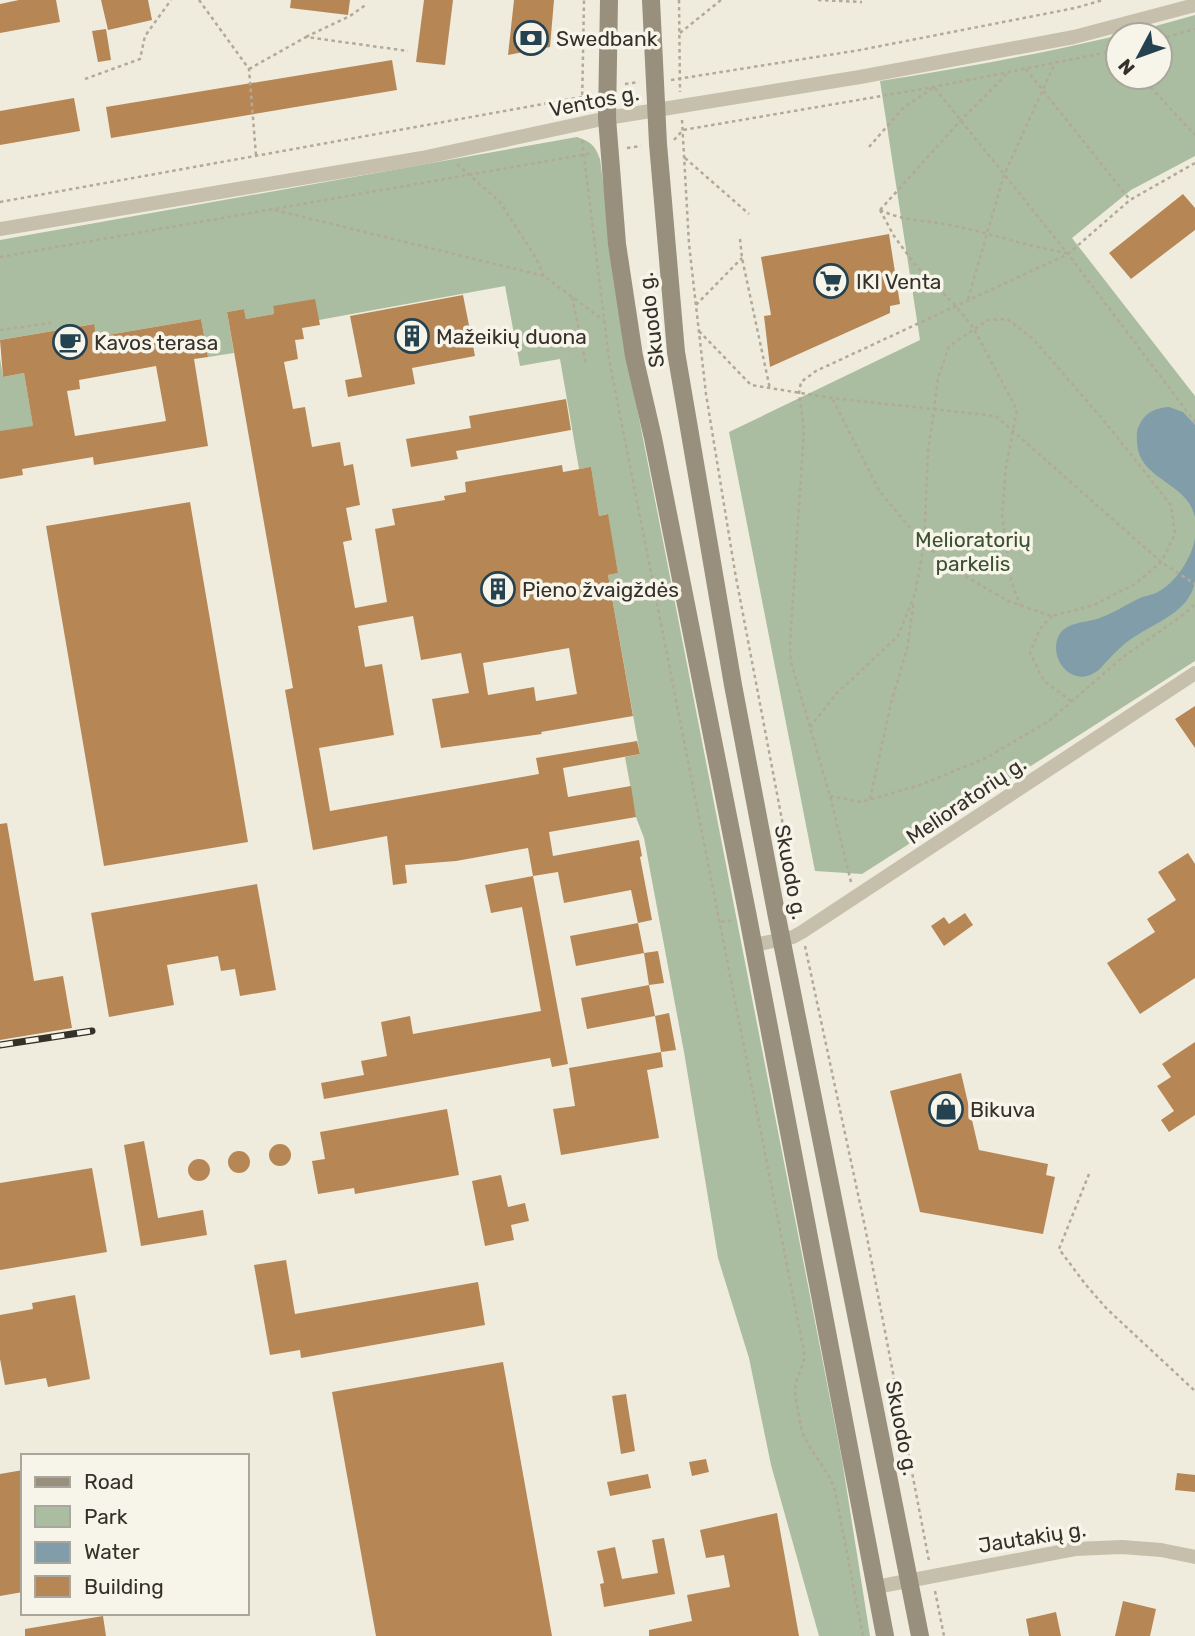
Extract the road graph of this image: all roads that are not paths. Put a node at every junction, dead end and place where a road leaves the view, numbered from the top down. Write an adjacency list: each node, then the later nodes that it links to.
1 (609, 0): 5 (main road, Skuodo g.)
2 (651, 0): 4 (main road, Skuodo g.)
3 (1195, 5): 4 (street, Ventos g.)
4 (655, 110): 5 (street, Ventos g.); 8 (main road, Skuodo g.)
5 (607, 118): 6 (street, Ventos g.); 9 (main road, Skuodo g.)
6 (0, 229)
7 (1195, 673): 8 (street, Melioratorių g.)
8 (781, 939): 9 (street, Melioratorių g.); 11 (main road, Skuodo g.)
9 (754, 945): 12 (main road, Skuodo g.)
10 (1195, 1557): 11 (street, Jautakių g.)
11 (909, 1580): 12 (street, Jautakių g.); 14 (main road, Skuodo g.)
12 (876, 1587): 13 (main road, Skuodo g.)
13 (885, 1636)
14 (920, 1636)

